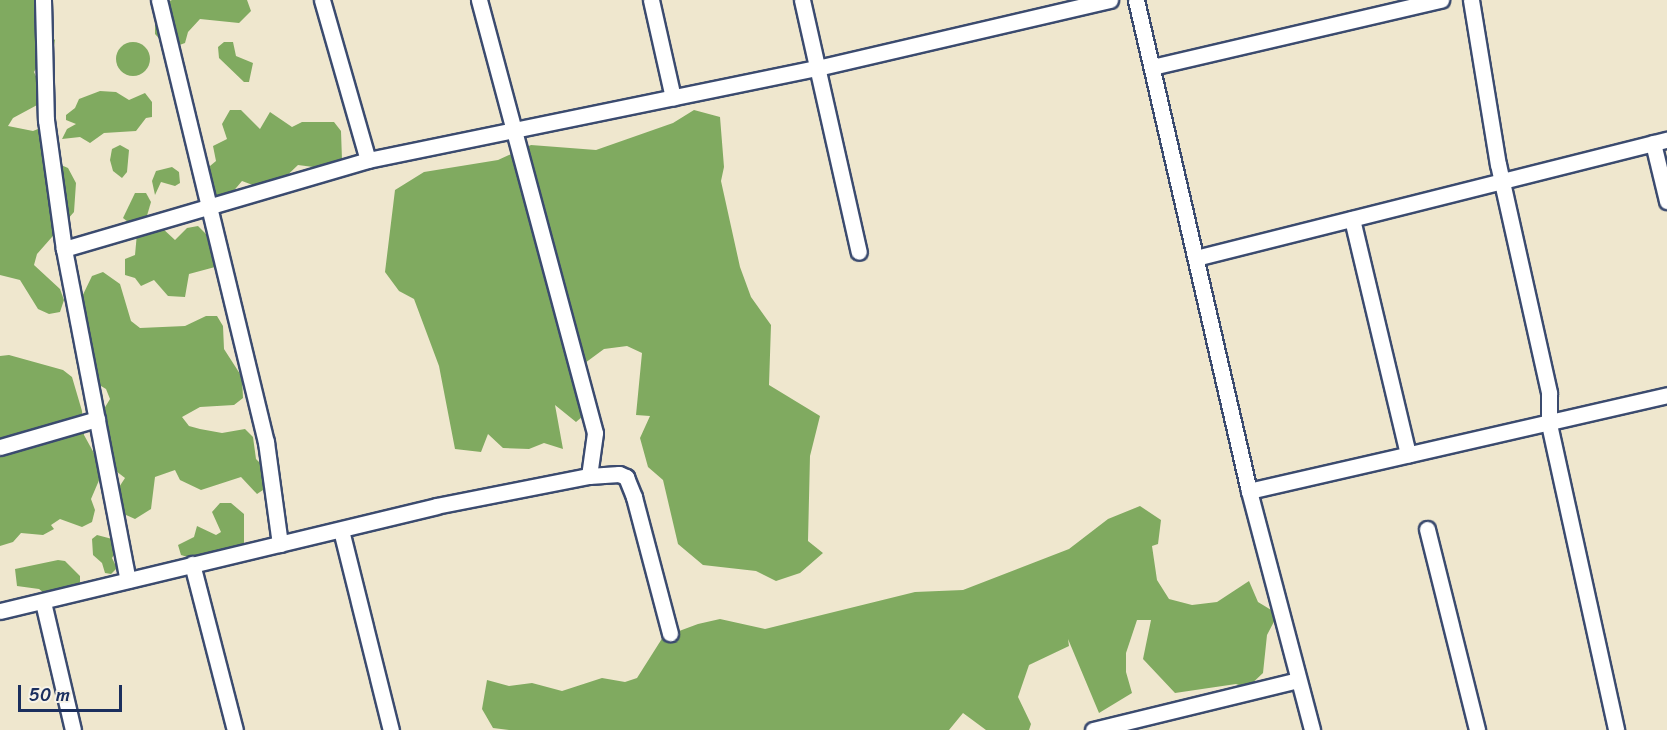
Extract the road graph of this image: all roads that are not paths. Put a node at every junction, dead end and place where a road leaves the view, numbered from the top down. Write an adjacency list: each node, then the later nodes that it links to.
1 (43, 0): 21 (street)
2 (159, 0): 19 (street)
3 (322, 0): 16 (street)
4 (479, 0): 14 (street)
5 (651, 0): 13 (street)
6 (802, 0): 12 (street)
7 (1110, 0): 12 (street)
8 (1136, 0): 11 (street)
9 (1441, 0): 11 (street)
10 (1471, 0): 17 (street)
11 (1152, 67): 23 (street)
12 (817, 68): 13 (street); 22 (street)
13 (673, 98): 14 (street)
14 (515, 132): 16 (street); 29 (street)
15 (1660, 142): 17 (street); 18 (street)
16 (368, 160): 19 (street)
17 (1502, 181): 20 (street); 26 (street)
18 (1667, 201)
19 (207, 207): 21 (street); 33 (street)
20 (1352, 219): 23 (street); 28 (street)
21 (64, 249): 25 (street)
22 (859, 252)
23 (1196, 258): 30 (street)
24 (1667, 395): 26 (street)
25 (97, 419): 27 (street); 35 (street)
26 (1550, 424): 28 (street); 46 (street)
27 (0, 447)
28 (1408, 454): 30 (street)
29 (589, 476): 32 (street); 38 (street)
30 (1249, 491): 39 (street)
31 (1427, 529): 45 (street)
32 (341, 530): 33 (street); 42 (street)
33 (280, 544): 34 (street)
34 (192, 564): 35 (street); 41 (street)
35 (128, 580): 36 (street)
36 (43, 602): 37 (street); 40 (street)
37 (0, 611)
38 (670, 633)
39 (1298, 680): 43 (street); 44 (street)
40 (73, 730)
41 (235, 730)
42 (391, 730)
43 (1094, 730)
44 (1312, 730)
45 (1477, 730)
46 (1616, 730)

